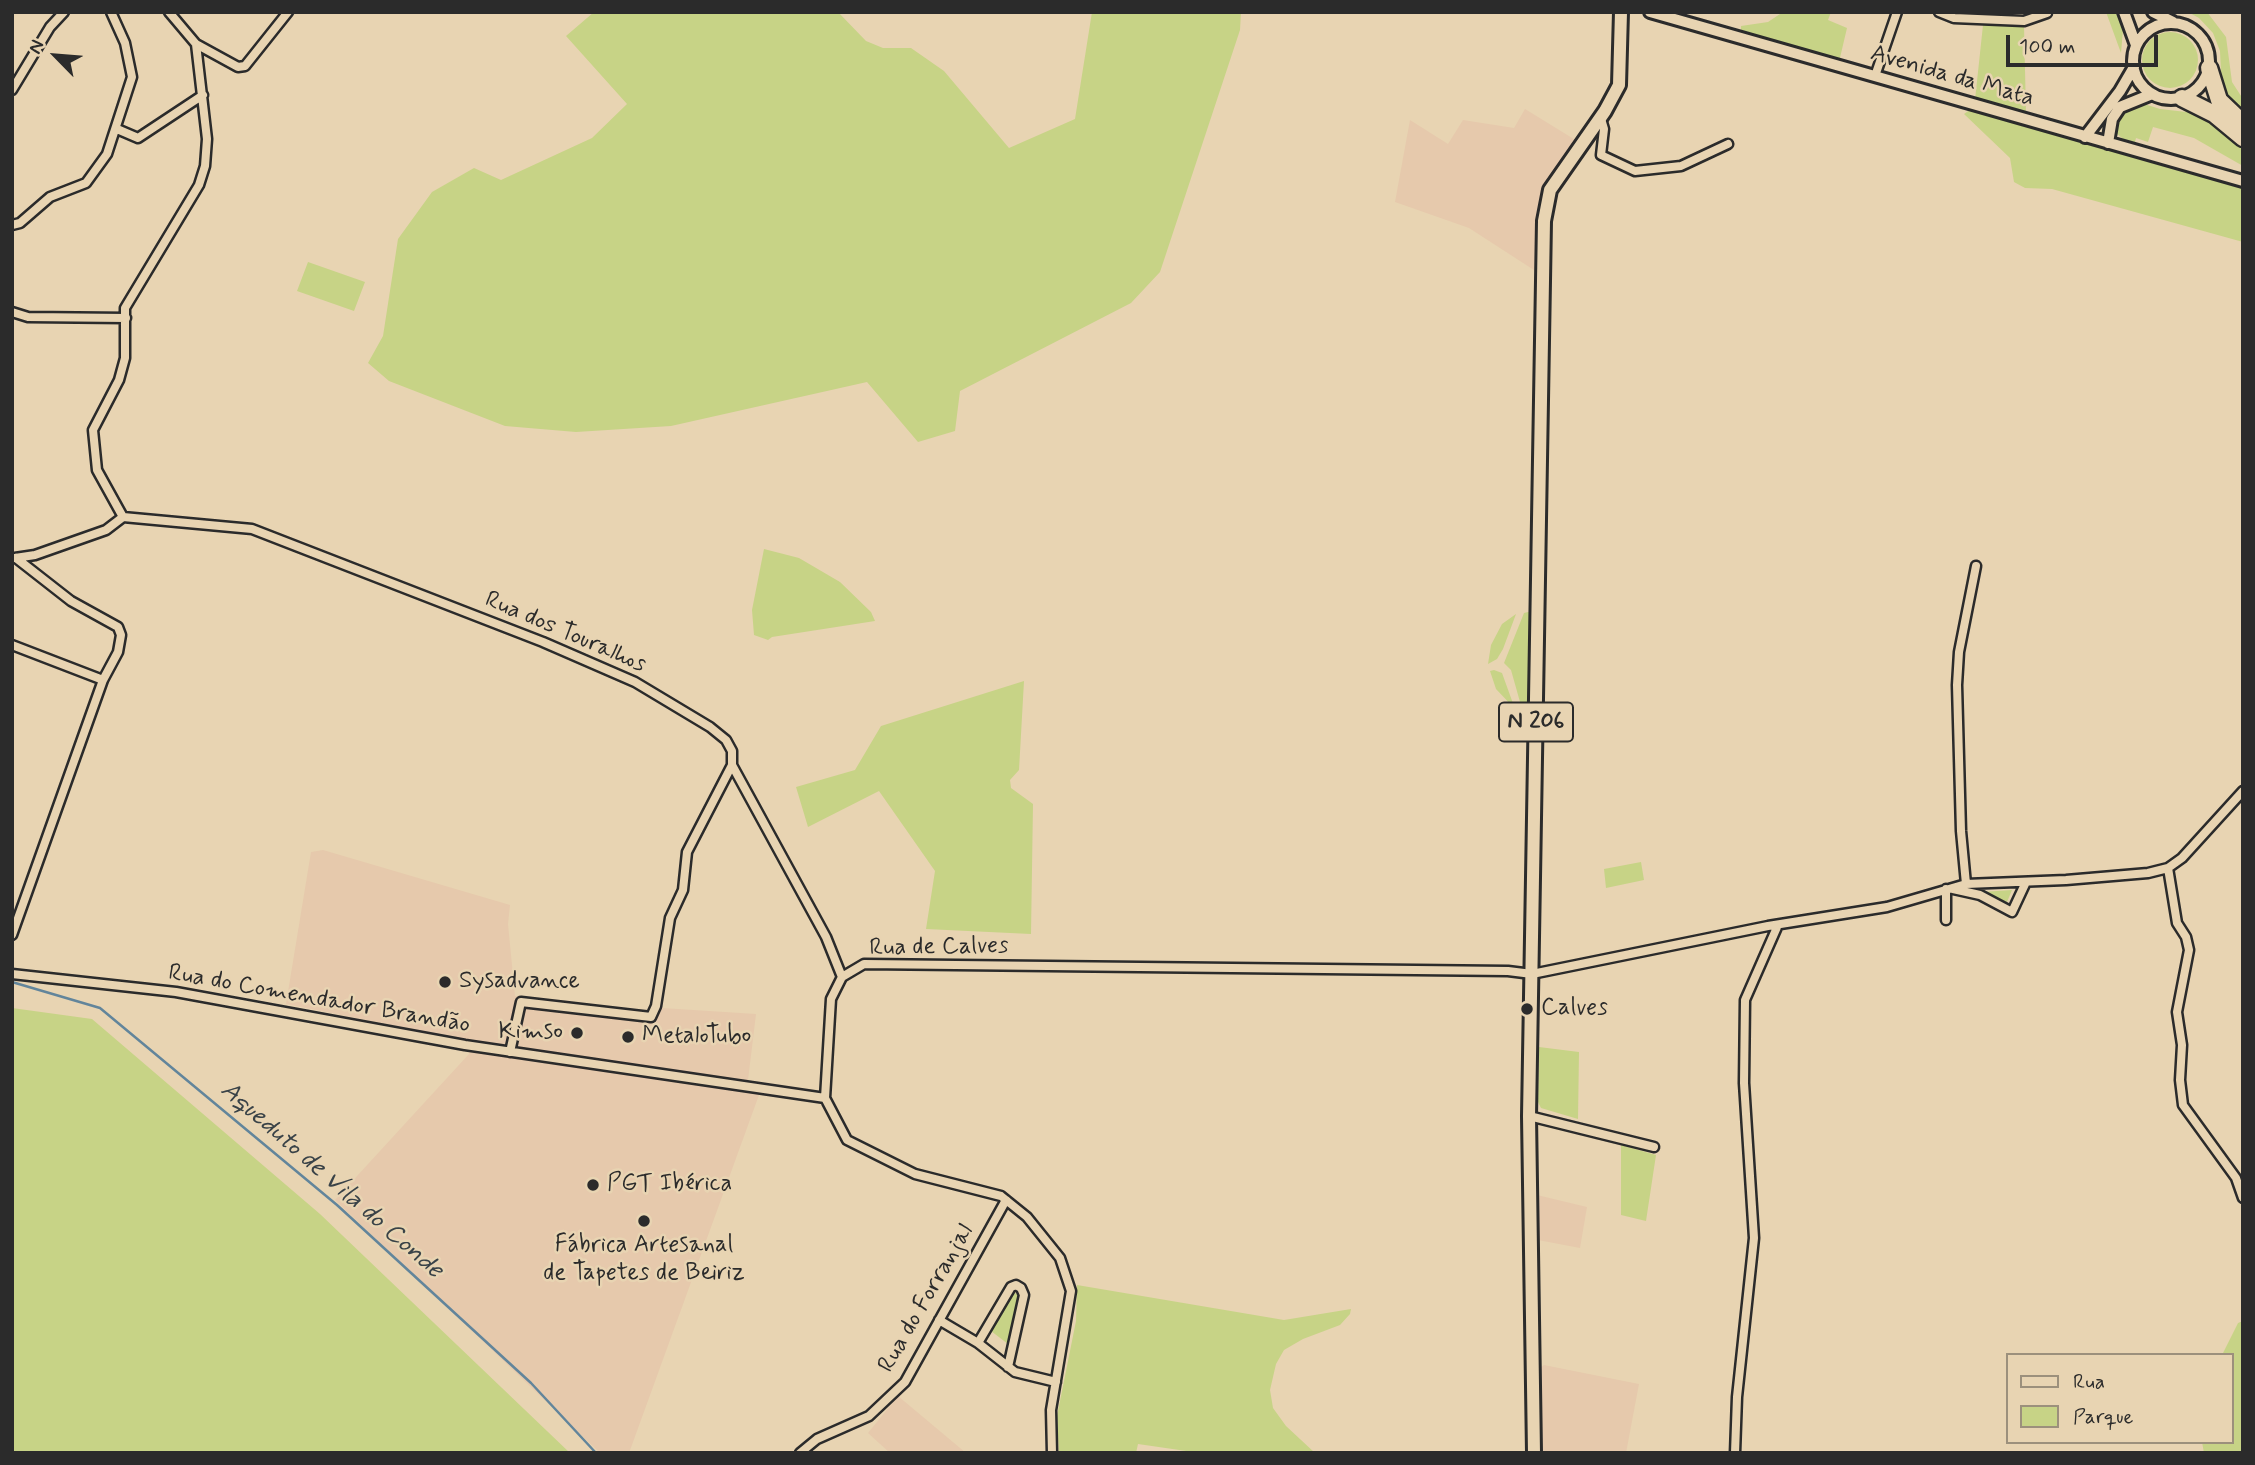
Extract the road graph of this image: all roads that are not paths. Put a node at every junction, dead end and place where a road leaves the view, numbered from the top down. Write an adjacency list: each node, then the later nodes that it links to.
1 (64, 12): 18 (street)
2 (111, 12): 24 (street)
3 (169, 12): 13 (street)
4 (288, 12): 13 (street)
5 (1620, 12): 22 (main road, N 206)
6 (1650, 12): 17 (street, Avenida da Mata)
7 (1897, 12): 17 (street)
8 (1938, 12): 11 (street)
9 (2124, 12): 14 (street)
10 (2153, 12): 12 (street)
11 (2047, 13)
12 (2173, 22): 14 (street); 16 (street)
13 (196, 44): 20 (street)
14 (2136, 45): 15 (street)
15 (2134, 67): 19 (street); 25 (street)
16 (2209, 68): 21 (street); 23 (highway)
17 (1875, 76): 25 (street, Avenida da Mata)
18 (12, 90)
19 (2152, 94): 21 (street); 28 (street)
20 (202, 95): 24 (street); 32 (street)
21 (2182, 98): 26 (highway)
22 (1601, 119): 27 (street); 48 (main road, N 206)
23 (2243, 123)
24 (117, 129): 30 (street)
25 (2085, 137): 28 (street, Avenida da Mata)
26 (2243, 138)
27 (1728, 144)
28 (2108, 144): 29 (street, Avenida da Mata)
29 (2243, 181)
30 (12, 225)
31 (12, 312): 32 (street)
32 (126, 318): 33 (street)
33 (123, 517): 34 (street); 38 (street, Rua dos Touralhos)
34 (14, 557): 37 (street)
35 (1976, 566): 42 (street)
36 (12, 645): 37 (street)
37 (103, 680): 46 (street)
38 (732, 765): 49 (street, Rua dos Touralhos); 50 (street)
39 (2243, 791): 40 (street)
40 (2168, 868): 41 (street, Rua de Calves); 54 (street)
41 (2026, 881): 42 (street, Rua de Calves); 43 (street)
42 (1966, 884): 43 (street, Rua de Calves)
43 (1948, 889): 44 (street); 45 (street, Rua de Calves)
44 (1946, 920)
45 (1778, 925): 48 (street, Rua de Calves); 63 (street)
46 (12, 935)
47 (12, 974): 50 (street, Rua do Comendador Brandão)
48 (1532, 974): 49 (street, Rua de Calves); 52 (main road, N 206)
49 (842, 977): 51 (street, Rua de Calves)
50 (510, 1052): 51 (street, Rua do Comendador Brandão)
51 (825, 1098): 55 (street)
52 (1529, 1116): 53 (street); 62 (main road, N 206)
53 (1654, 1147)
54 (2243, 1198)
55 (1006, 1200): 56 (street, Rua do Forranjal); 59 (street)
56 (939, 1320): 57 (street); 60 (street, Rua do Forranjal)
57 (978, 1343): 58 (street); 58 (street)
58 (1008, 1367): 59 (street)
59 (1056, 1382): 61 (street)
60 (800, 1453)
61 (1052, 1453)
62 (1534, 1453)
63 (1735, 1453)

